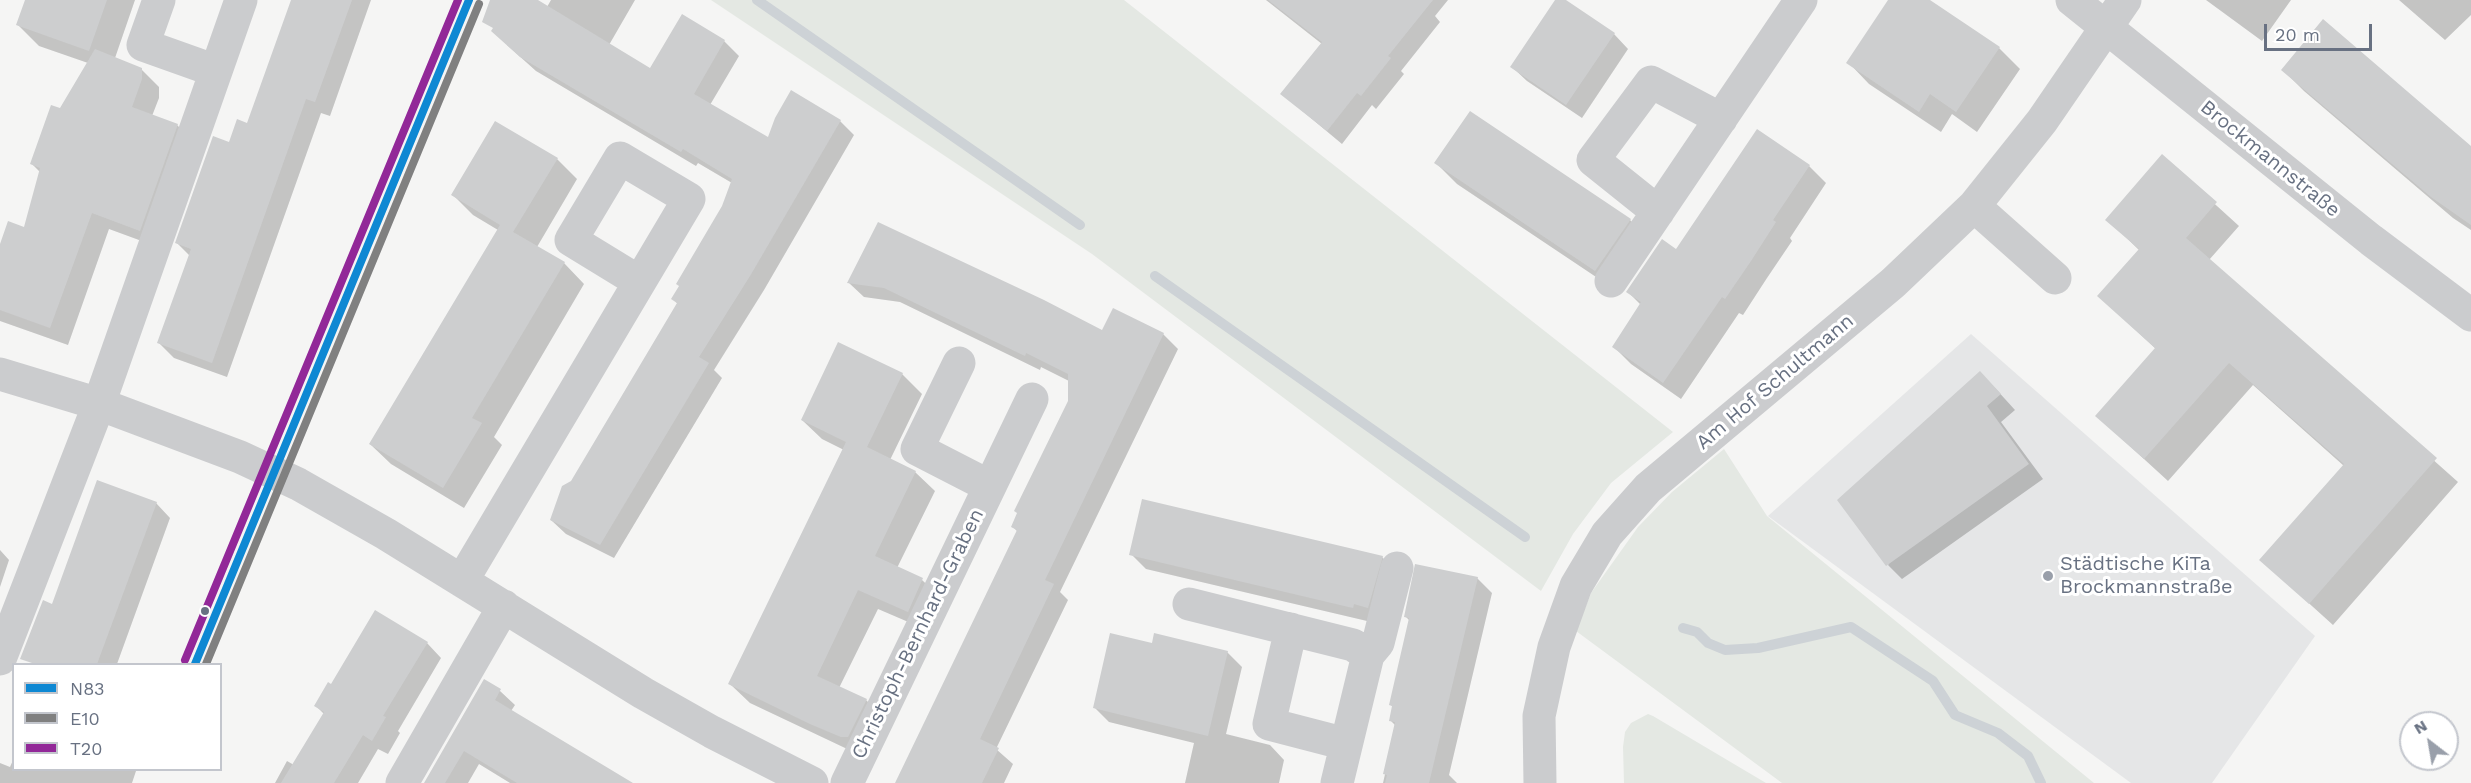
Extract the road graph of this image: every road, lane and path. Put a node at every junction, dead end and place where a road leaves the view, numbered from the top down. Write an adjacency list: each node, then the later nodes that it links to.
1 (159, 0): 7 (street)
2 (240, 0): 7 (street)
3 (1801, 0): 8 (street)
4 (2072, 0): 6 (street, Brockmannstraße)
5 (2125, 0): 6 (street, Am Hof Schultmann)
6 (2107, 27): 9 (street, Am Hof Schultmann); 14 (street, Brockmannstraße)
7 (216, 71): 18 (street)
8 (1721, 119): 10 (street); 10 (street)
9 (1974, 206): 11 (street); 32 (street, Am Hof Schultmann)
10 (1658, 212): 13 (street)
11 (2055, 278)
12 (638, 281): 12 (street); 21 (street)
13 (1611, 281)
14 (2471, 315)
15 (959, 363): 19 (street, Christoph-Bernhard-Graben)
16 (0, 374): 18 (street)
17 (1032, 399): 19 (street, Christoph-Bernhard-Graben)
18 (99, 404): 21 (street); 26 (street)
19 (989, 486): 30 (street, Christoph-Bernhard-Graben)
20 (1396, 568): 25 (street)
21 (462, 581): 23 (street)
22 (1189, 604): 24 (street)
23 (504, 606): 28 (street); 29 (street)
24 (1291, 629): 25 (street); 27 (street)
25 (1368, 655): 27 (street)
26 (0, 658)
27 (1346, 744): 31 (street)
28 (402, 783)
29 (812, 783)
30 (847, 783)
31 (1337, 783)
32 (1540, 783)

